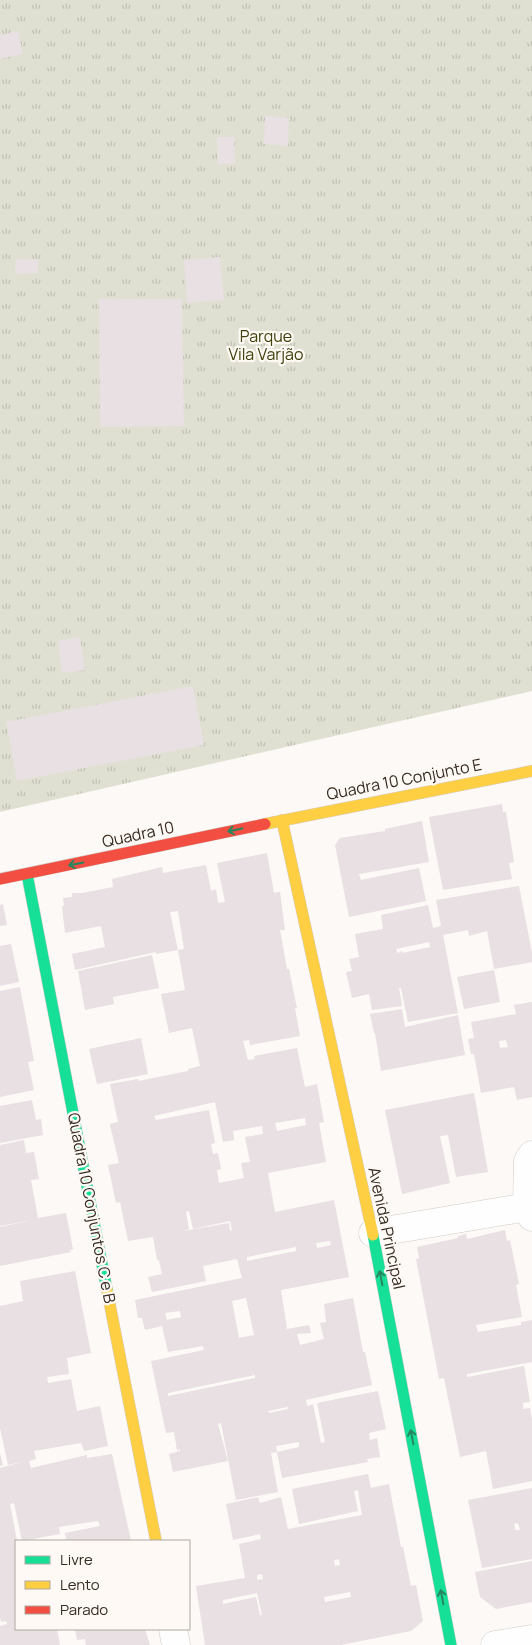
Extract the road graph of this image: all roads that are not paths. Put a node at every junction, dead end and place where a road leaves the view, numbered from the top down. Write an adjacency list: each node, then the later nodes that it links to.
1 (532, 772): 2 (street, Quadra 10 Conjunto E)
2 (282, 820): 3 (street, Quadra 10, one-way to 3); 7 (street, Avenida Principal)
3 (27, 874): 4 (street, Quadra 10); 8 (street, Quadra 10 Conjuntos C e B)
4 (0, 879)
5 (532, 1155): 6 (street)
6 (530, 1212): 7 (street)
7 (373, 1233): 12 (street, Avenida Principal, one-way to 7)
8 (156, 1540)
9 (173, 1630): 11 (street)
10 (532, 1639): 13 (street)
11 (176, 1645)
12 (451, 1645)
13 (495, 1645)

